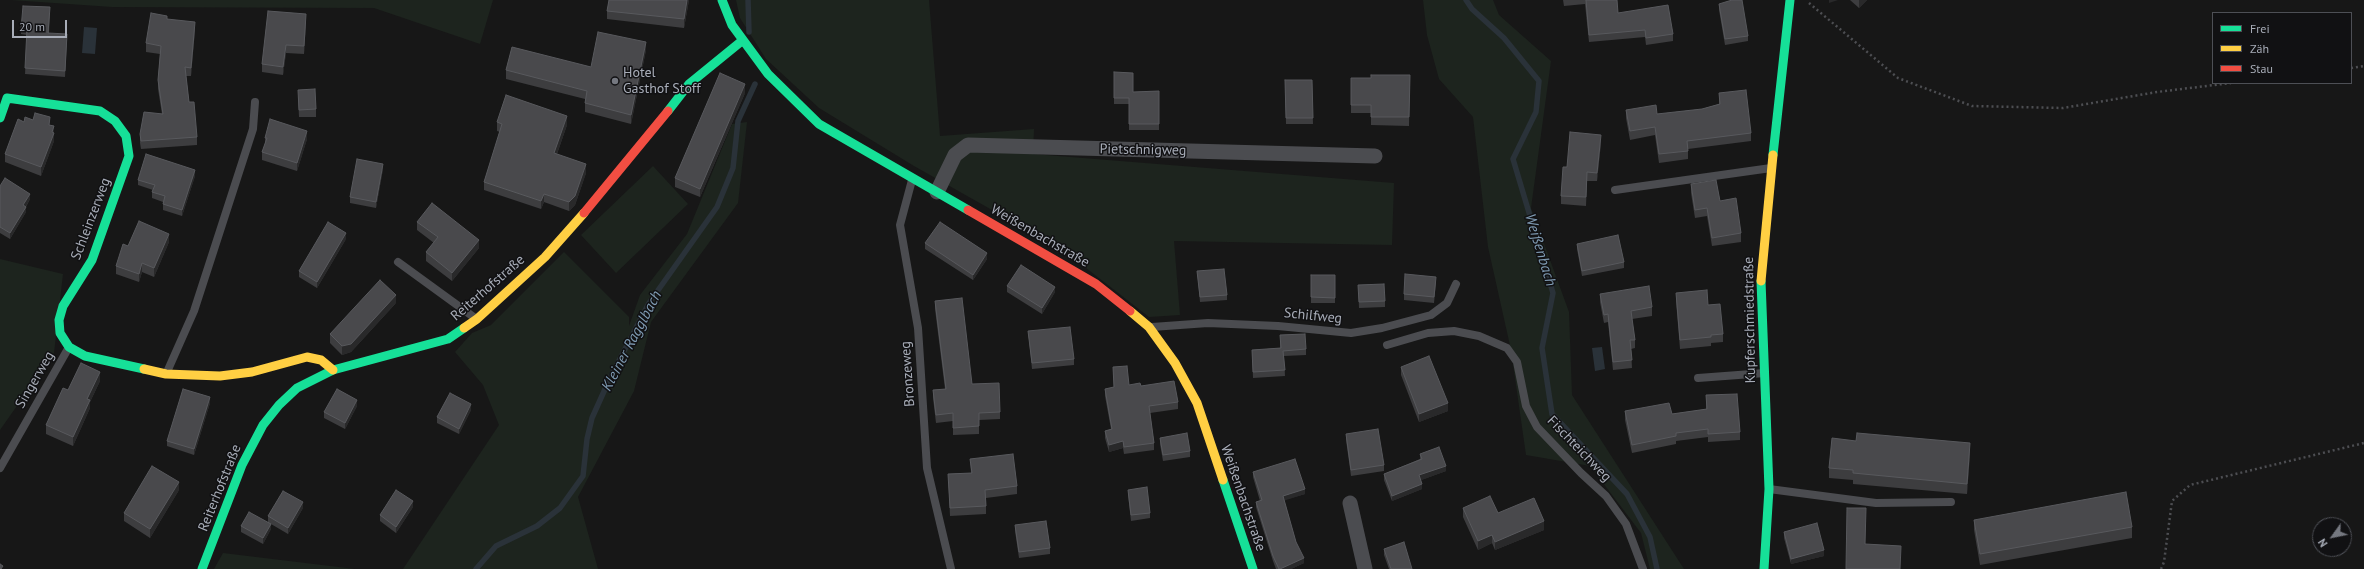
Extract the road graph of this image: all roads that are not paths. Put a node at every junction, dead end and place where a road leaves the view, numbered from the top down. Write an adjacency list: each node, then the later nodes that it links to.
1 (722, 0): 3 (street, Weißenbachstraße)
2 (1790, 0): 7 (street, Kupferschmiedstraße)
3 (743, 40): 8 (street, Weißenbachstraße); 13 (street, Reiterhofstraße)
4 (254, 102): 19 (lane)
5 (0, 118): 16 (street, Schleinzerweg)
6 (1375, 156): 10 (street, Pietschnigweg)
7 (1772, 168): 9 (lane); 18 (street, Kupferschmiedstraße)
8 (913, 178): 10 (street, Weißenbachstraße); 26 (lane, Bronzeweg)
9 (1615, 190)
10 (937, 192): 14 (street, Weißenbachstraße)
11 (398, 262): 13 (lane)
12 (1456, 284): 14 (lane, Schilfweg)
13 (477, 319): 17 (street, Reiterhofstraße)
14 (1149, 327): 27 (street, Weißenbachstraße)
15 (1387, 345): 29 (lane, Fischteichweg)
16 (69, 348): 19 (street); 21 (lane, Singerweg)
17 (333, 370): 19 (street); 25 (street, Reiterhofstraße)
18 (1765, 373): 20 (lane); 22 (street, Kupferschmiedstraße)
19 (166, 374)
20 (1698, 378)
21 (0, 468)
22 (1769, 489): 23 (lane); 30 (street, Kupferschmiedstraße)
23 (1952, 502)
24 (1350, 503): 28 (street)
25 (202, 569)
26 (951, 569)
27 (1253, 569)
28 (1365, 569)
29 (1643, 569)
30 (1764, 569)

